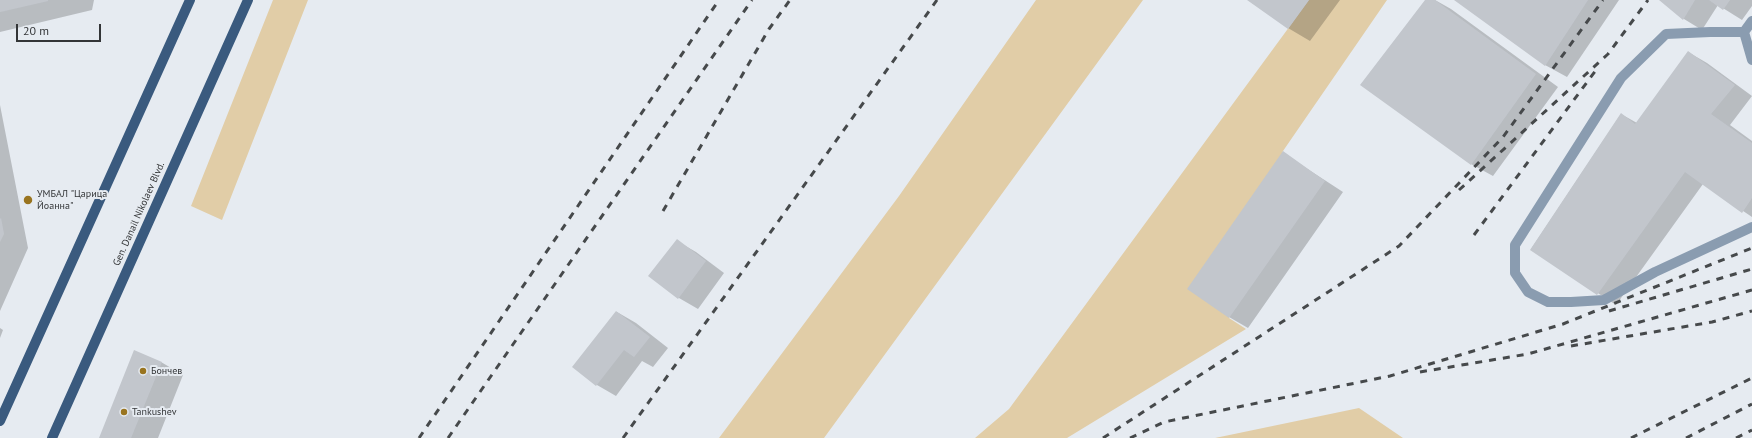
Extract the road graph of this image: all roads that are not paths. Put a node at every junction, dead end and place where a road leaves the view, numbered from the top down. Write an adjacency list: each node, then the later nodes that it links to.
1 (190, 0): 7 (main road)
2 (248, 0): 8 (main road, Gen. Danail Nikolaev Blvd.)
3 (1752, 21): 4 (lane)
4 (1744, 32): 5 (lane); 6 (lane)
5 (1752, 60)
6 (1752, 227)
7 (0, 421)
8 (52, 438)

